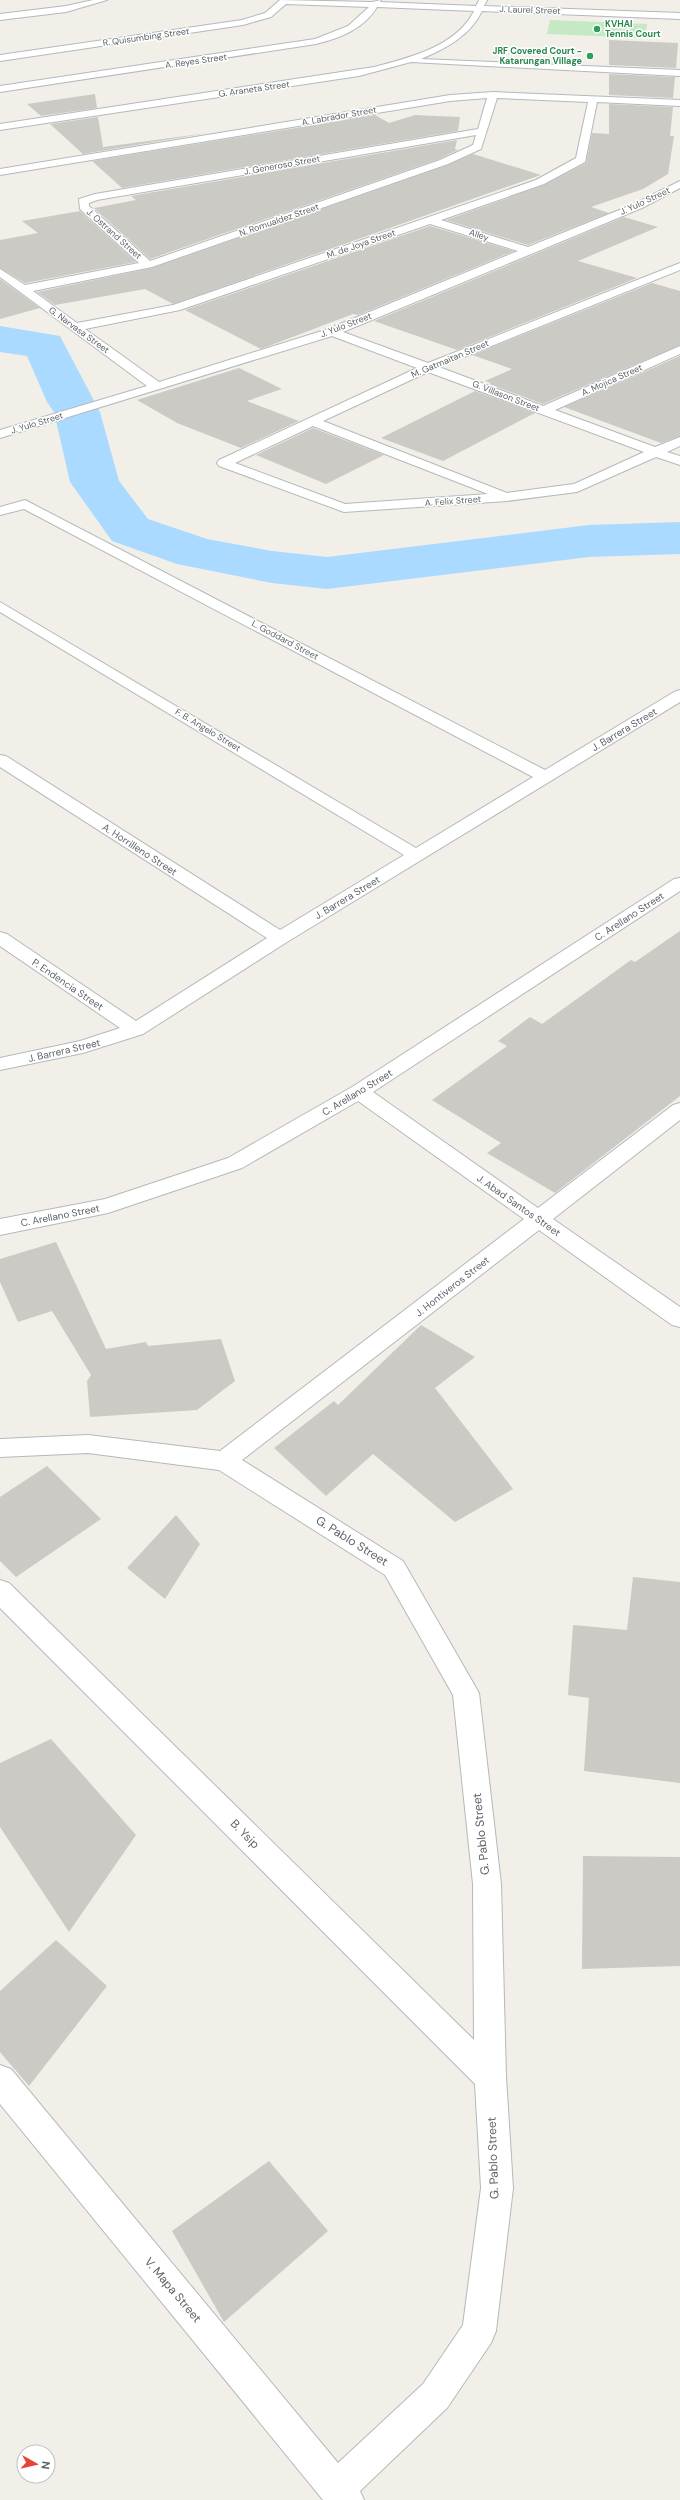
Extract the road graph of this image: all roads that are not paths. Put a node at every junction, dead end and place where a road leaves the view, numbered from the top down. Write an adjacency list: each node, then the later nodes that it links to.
1 (103, 0): 6 (street)
2 (285, 0): 3 (street, J. Laurel Street); 7 (street, R. Quisumbing Street)
3 (376, 2): 4 (street, J. Laurel Street); 10 (street, A. Reyes Street)
4 (482, 4): 5 (street, J. Laurel Street); 8 (street, G. Araneta Street)
5 (680, 16)
6 (0, 17)
7 (0, 58)
8 (407, 60): 9 (street); 14 (street, G. Araneta Street)
9 (680, 73)
10 (0, 89)
11 (494, 95): 12 (street, A. Labrador Street); 15 (street, N. Romualdez Street); 16 (street, A. Labrador Street)
12 (593, 98): 13 (street, A. Labrador Street); 19 (street, M. de Joya Street)
13 (680, 103)
14 (0, 127)
15 (482, 131): 18 (street, J. Generoso Street); 21 (street, N. Romualdez Street)
16 (0, 172)
17 (680, 184): 20 (street, J. Yulo Street)
18 (83, 201): 21 (street, J. Ostrand Street)
19 (430, 220): 20 (street, Alley); 25 (street, M. de Joya Street)
20 (528, 251): 26 (street, J. Yulo Street)
21 (148, 265): 24 (street, N. Romualdez Street)
22 (680, 266): 28 (street, M. Gatmaitan Street)
23 (0, 272): 24 (street, G. Narvasa Street)
24 (24, 289): 25 (street, G. Narvasa Street)
25 (74, 327): 29 (street, G. Narvasa Street)
26 (332, 332): 28 (street, G. Villason Street); 29 (street, J. Yulo Street)
27 (680, 350): 30 (street, A. Mojica Street)
28 (429, 367): 30 (street, G. Villason Street); 31 (street, M. Gatmaitan Street)
29 (157, 387): 32 (street, J. Yulo Street)
30 (544, 410): 34 (street, G. Villason Street)
31 (311, 420): 36 (street, M. Gatmaitan Street); 37 (street)
32 (0, 434)
33 (680, 442): 34 (street, A. Felix Street)
34 (658, 453): 35 (street, G. Villason Street); 37 (street, A. Felix Street)
35 (680, 461)
36 (224, 463): 37 (street, A. Felix Street)
37 (507, 497)
38 (0, 511): 42 (street, L. Goddard Street)
39 (0, 606): 43 (street, F. B. Angelo Street)
40 (680, 695): 42 (street, J. Barrera Street)
41 (0, 760): 46 (street, A. Horrilleno Street)
42 (546, 777): 43 (street, J. Barrera Street)
43 (416, 855): 46 (street, J. Barrera Street)
44 (680, 883): 49 (street, C. Arellano Street)
45 (0, 938): 47 (street, P. Endencia Street)
46 (280, 938): 47 (street, J. Barrera Street)
47 (136, 1030): 48 (street, J. Barrera Street)
48 (0, 1064)
49 (359, 1092): 51 (street, J. Abad Santos Street); 52 (street, C. Arellano Street)
50 (680, 1110): 51 (street, J. Hontiveros Street)
51 (539, 1219): 53 (street, J. Abad Santos Street); 55 (street, J. Hontiveros Street)
52 (0, 1227)
53 (680, 1319)
54 (0, 1448): 55 (street, G. Pablo Street)
55 (224, 1462): 57 (street, G. Pablo Street)
56 (0, 1591): 57 (street, B. Ysip)
57 (490, 2077): 59 (street, G. Pablo Street)
58 (0, 2080): 59 (street, V. Mapa Street)
59 (342, 2495)

